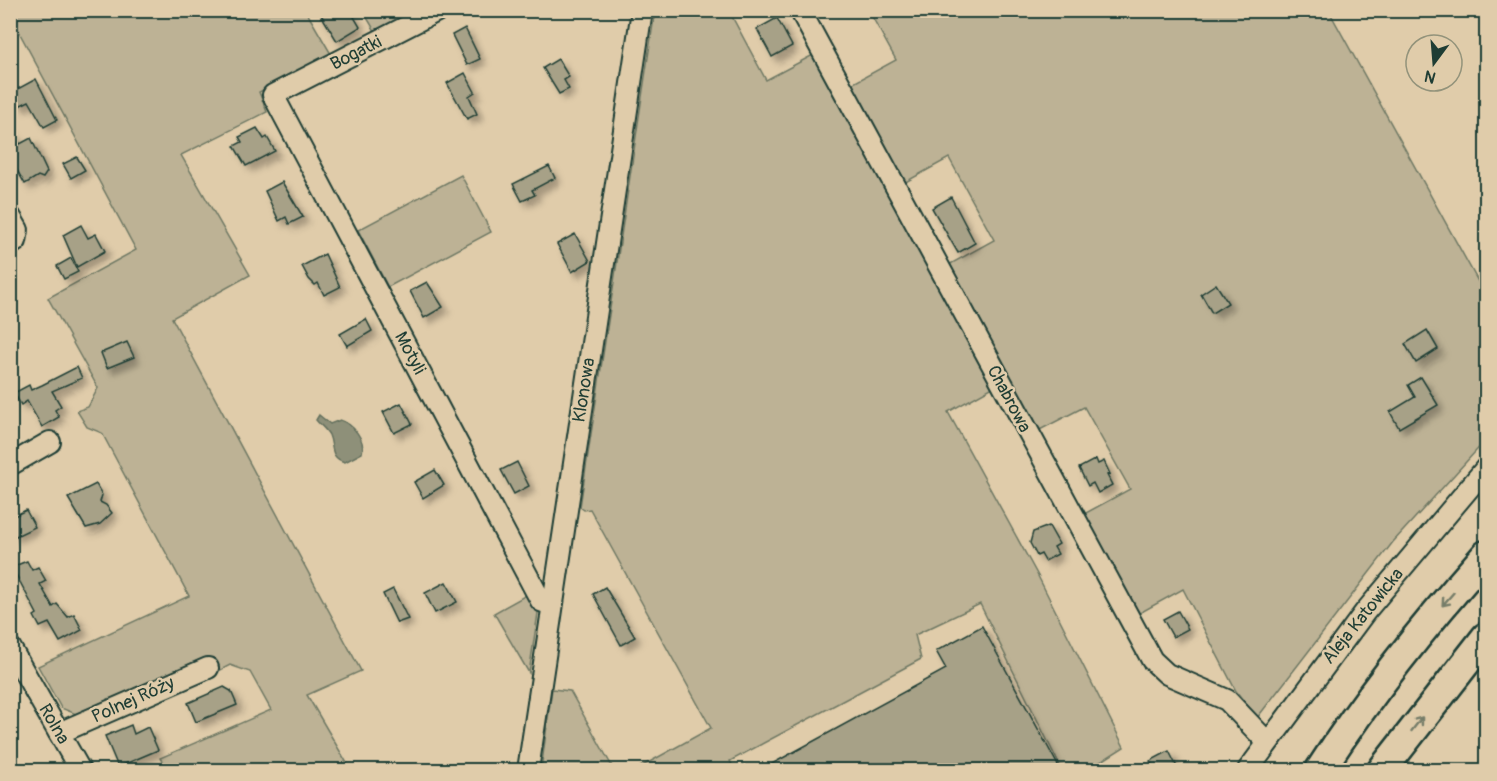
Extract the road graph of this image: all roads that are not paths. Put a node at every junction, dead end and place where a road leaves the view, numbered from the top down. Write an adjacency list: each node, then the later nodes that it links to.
1 (439, 10): 4 (street, Bogatki)
2 (642, 10): 11 (street, Klonowa)
3 (800, 10): 16 (street, Chabrowa)
4 (273, 95): 11 (street, Motyli)
5 (10, 216): 6 (street)
6 (10, 245)
7 (50, 442): 8 (street)
8 (10, 465)
9 (1486, 468): 16 (street, Aleja Katowicka)
10 (1486, 555): 20 (highway, one-way to 20)
11 (552, 605): 18 (street, Klonowa)
12 (1486, 637): 21 (highway, one-way to 12)
13 (10, 646): 15 (street, Rolna)
14 (208, 668): 15 (street, Polnej Róży)
15 (59, 733): 17 (street, Rolna)
16 (1267, 742): 19 (street, Aleja Katowicka)
17 (80, 771)
18 (528, 771)
19 (1248, 771)
20 (1320, 771)
21 (1382, 771)

